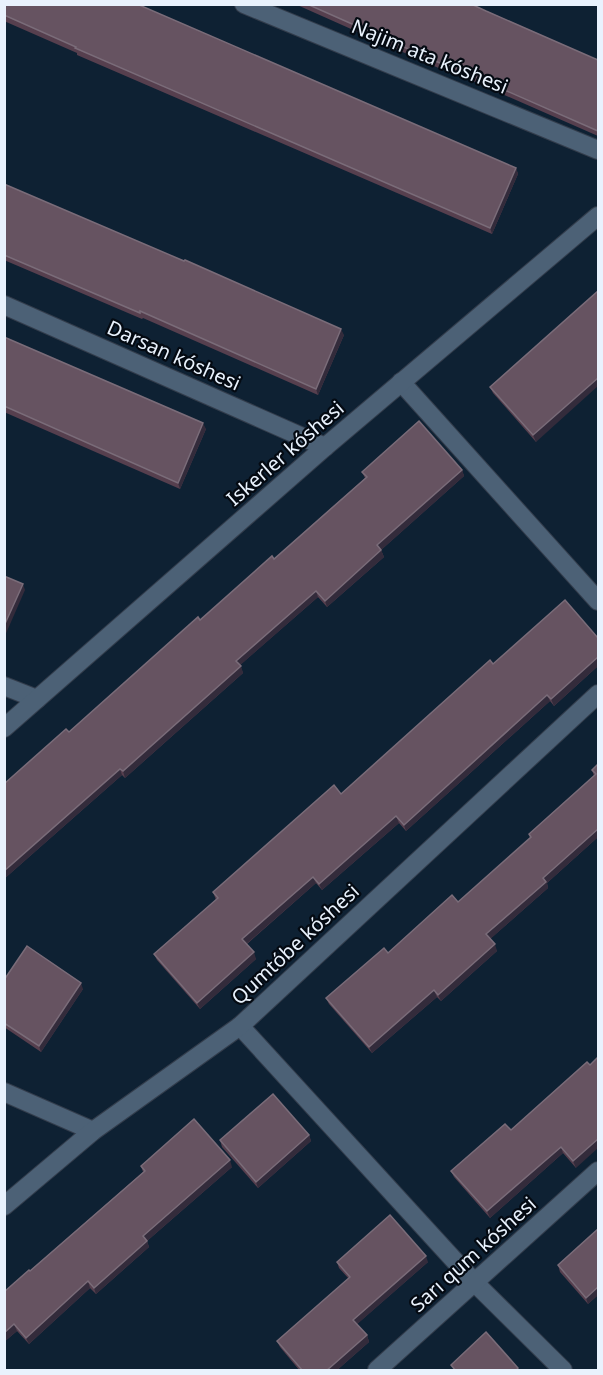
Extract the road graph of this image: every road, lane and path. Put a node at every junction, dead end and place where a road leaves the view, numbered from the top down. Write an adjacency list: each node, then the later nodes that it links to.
1 (244, 4): 2 (street, Najim ata kóshesi)
2 (598, 150)
3 (598, 216): 5 (street, Iskerler kóshesi)
4 (4, 305): 6 (street, Darsan kóshesi)
5 (401, 382): 6 (street, Iskerler kóshesi); 7 (street)
6 (325, 447): 10 (street, Iskerler kóshesi)
7 (598, 601)
8 (4, 686): 10 (street)
9 (598, 694): 12 (street, Qumtóbe kóshesi)
10 (37, 699): 11 (street, Iskerler kóshesi)
11 (4, 728)
12 (240, 1026): 14 (street, Qumtóbe kóshesi); 17 (street)
13 (4, 1092): 14 (street)
14 (93, 1131): 16 (street, Qumtóbe kóshesi)
15 (598, 1171): 17 (street, Sarı qum kóshesi)
16 (4, 1206)
17 (475, 1283): 18 (street, Sarı qum kóshesi); 19 (street)
18 (377, 1371)
19 (562, 1371)

